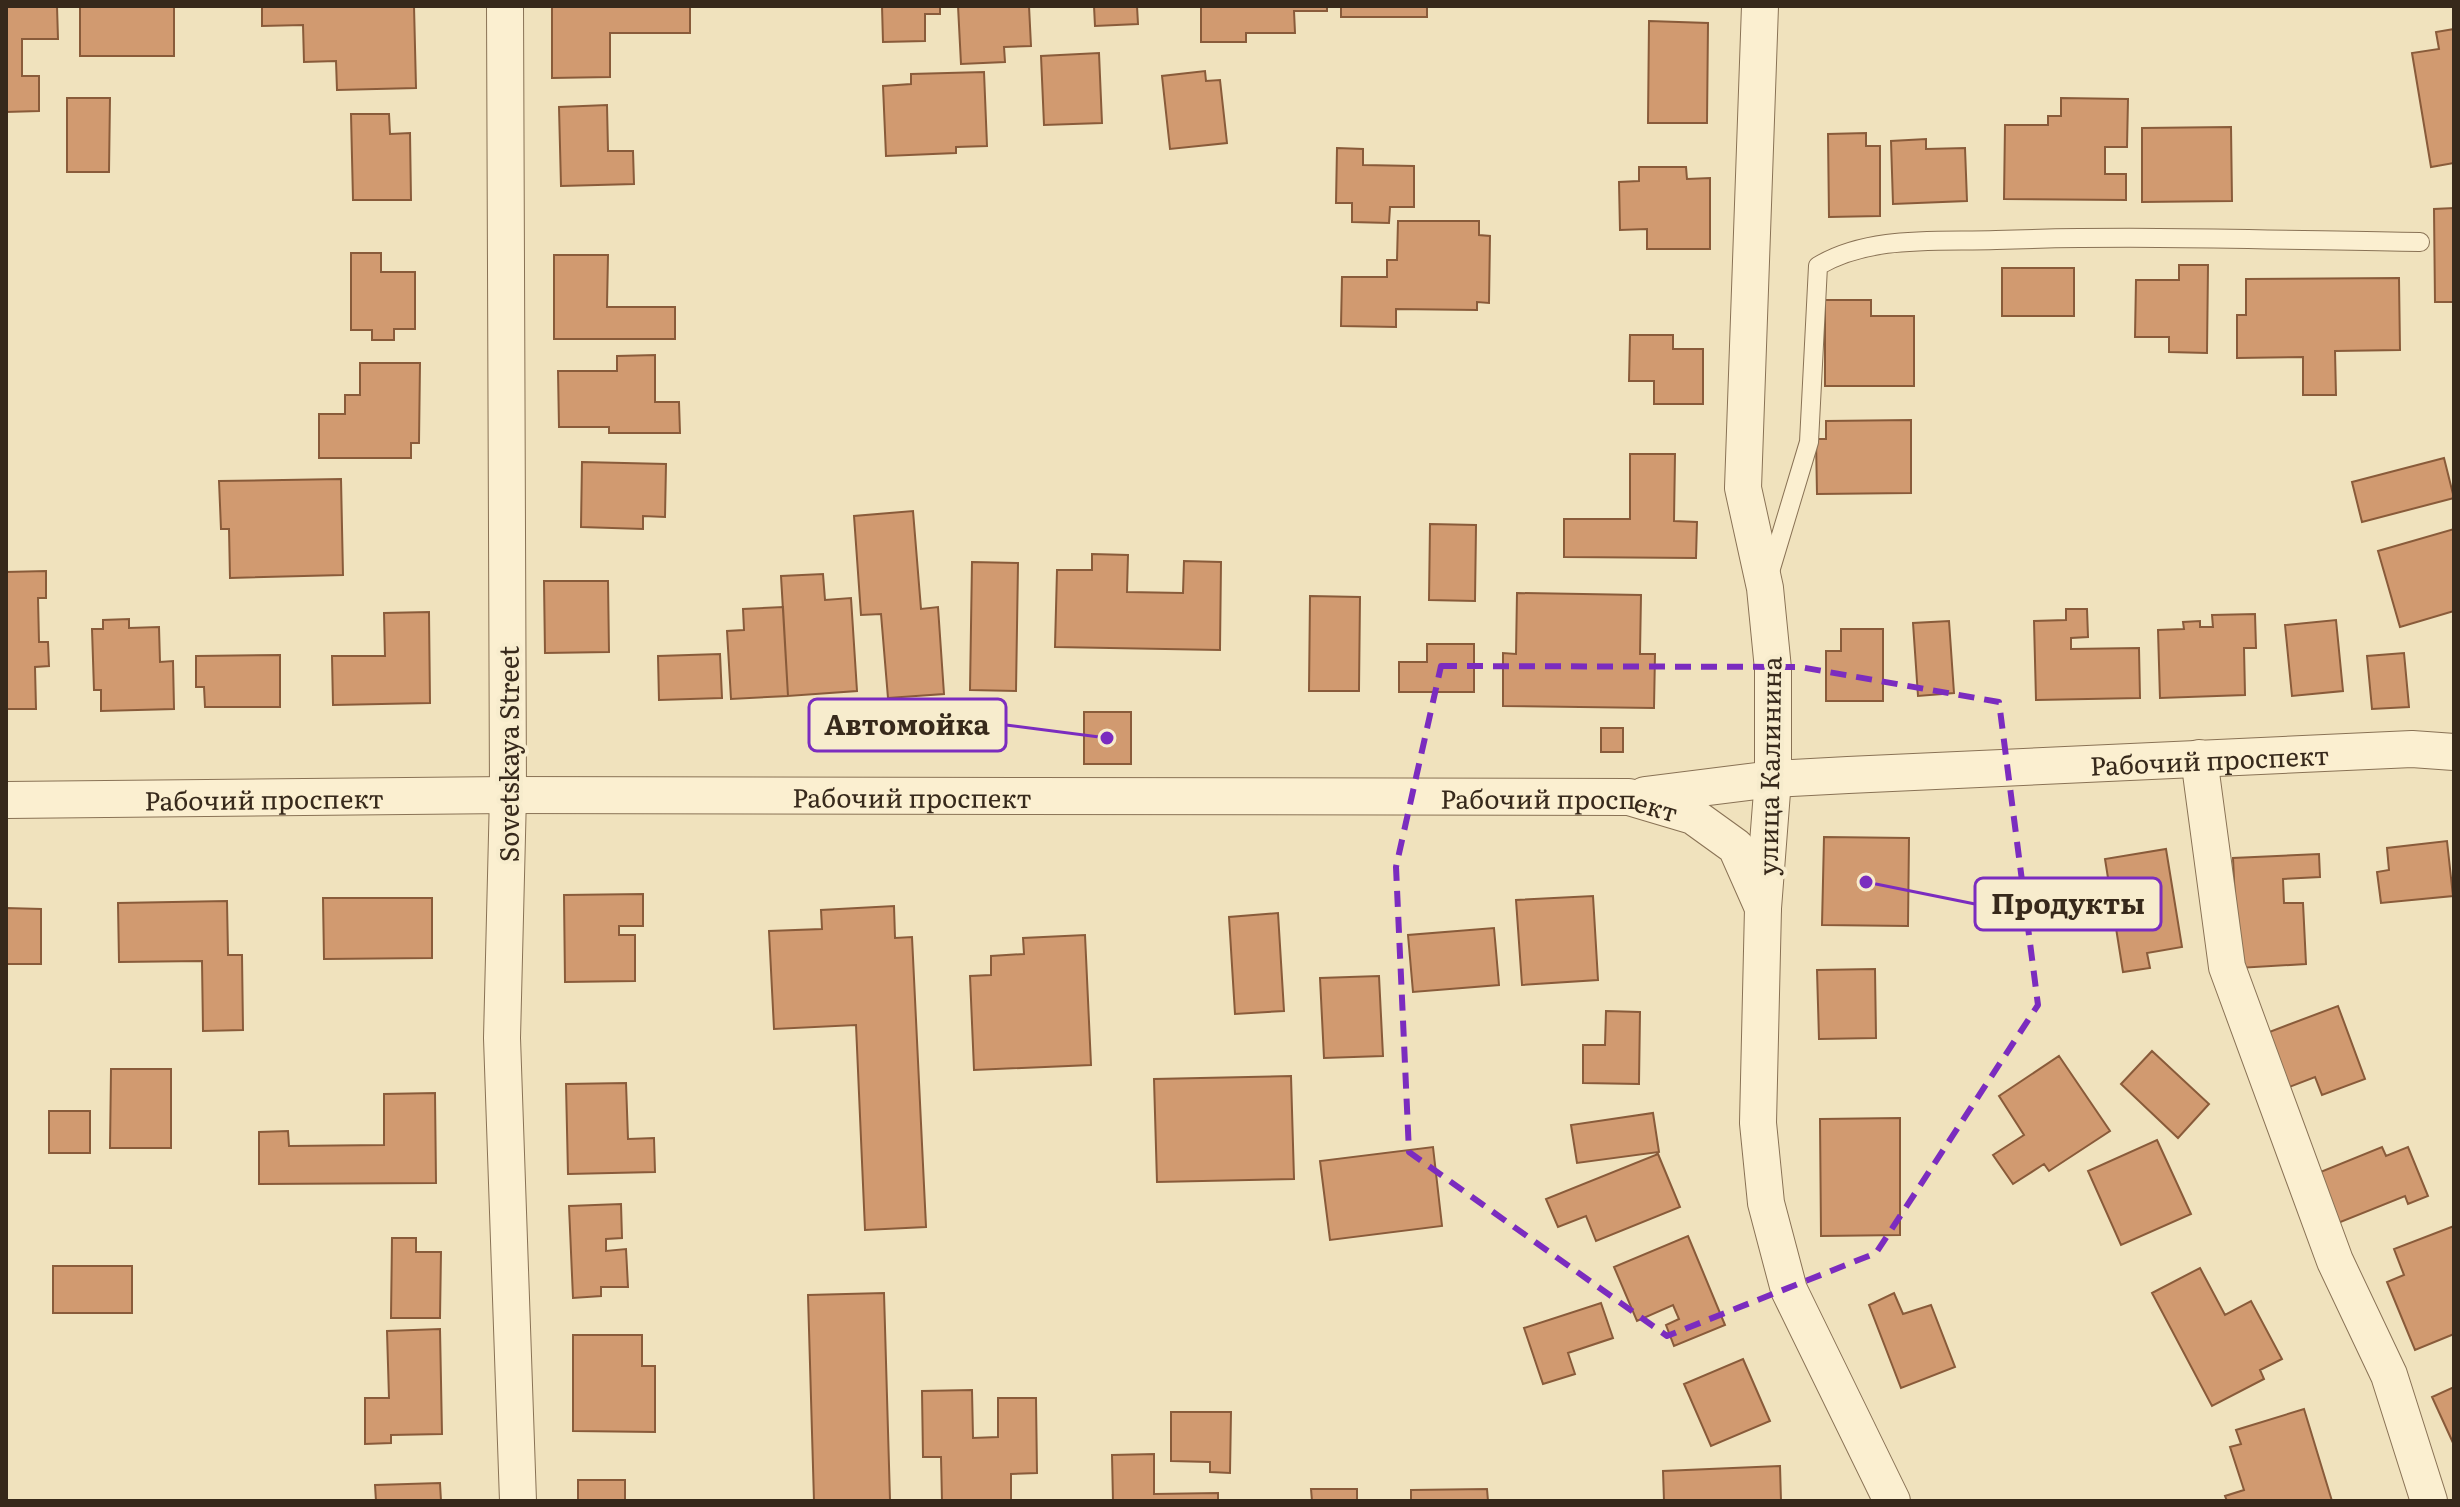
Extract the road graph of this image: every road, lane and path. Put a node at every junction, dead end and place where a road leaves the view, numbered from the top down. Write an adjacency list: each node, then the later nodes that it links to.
1 (505, 6): 8 (street, Sovetskaya Street)
2 (1760, 6): 4 (street, улица Калинина)
3 (2420, 242): 4 (lane)
4 (1765, 588): 7 (street, улица Калинина)
5 (2454, 752): 6 (street, Рабочий проспект)
6 (2199, 758): 7 (street, Рабочий проспект); 14 (street)
7 (1773, 779): 9 (street, Рабочий проспект); 11 (street, улица Калинина)
8 (508, 795): 9 (street, Рабочий проспект); 10 (street, Рабочий проспект); 12 (street, Sovetskaya Street)
9 (1629, 797): 11 (street, Рабочий проспект)
10 (6, 800)
11 (1763, 908): 13 (street, улица Калинина)
12 (518, 1501)
13 (1892, 1501)
14 (2429, 1501)

